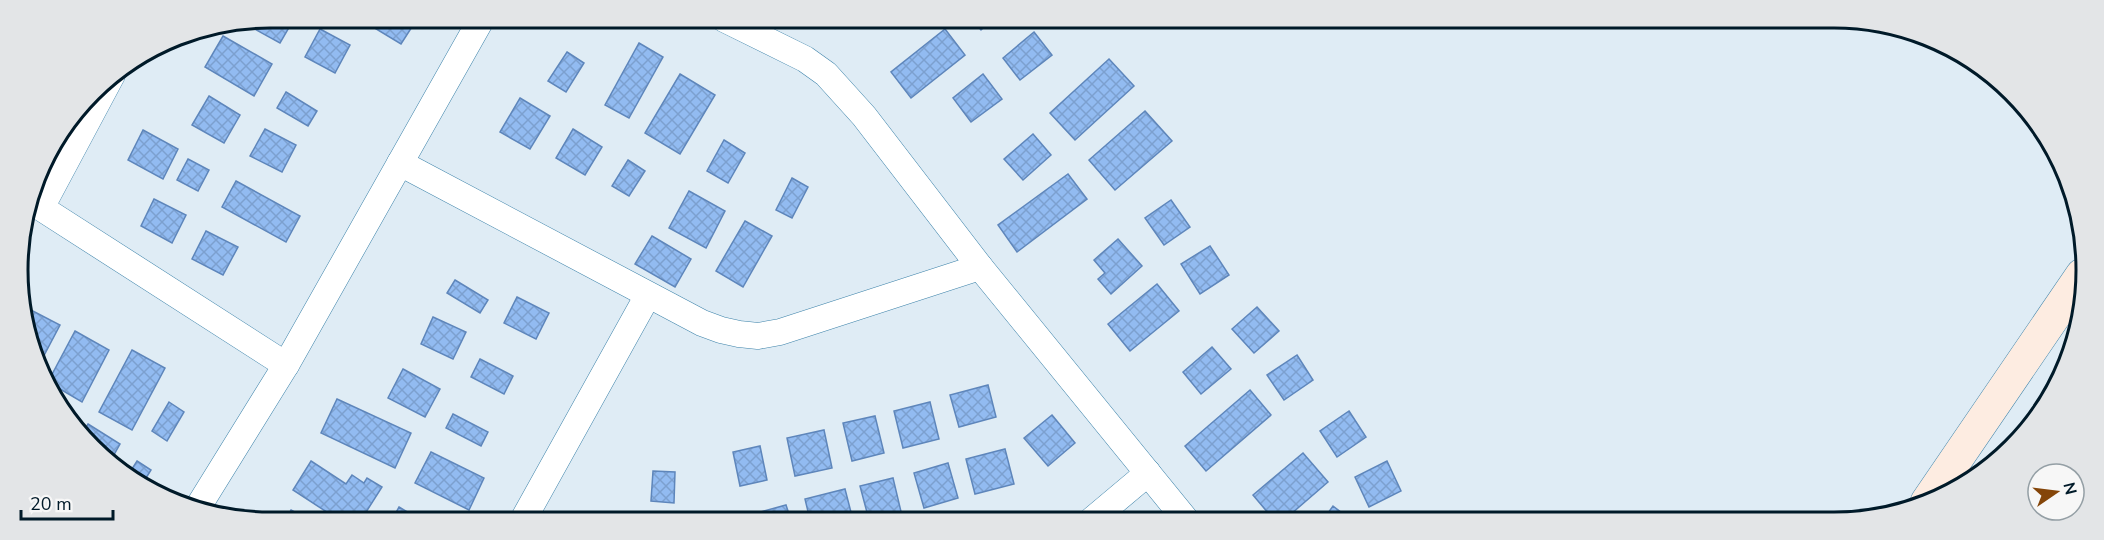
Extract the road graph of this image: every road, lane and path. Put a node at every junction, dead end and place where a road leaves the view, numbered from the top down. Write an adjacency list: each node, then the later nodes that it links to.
1 (476, 28): 4 (street)
2 (742, 28): 7 (street)
3 (96, 102): 5 (street)
4 (400, 163): 9 (street); 10 (street)
5 (38, 201)
6 (37, 204): 10 (street)
7 (980, 267): 9 (street); 11 (street)
8 (2075, 289): 12 (street)
9 (648, 295): 14 (street)
10 (286, 364): 13 (street)
11 (1148, 473): 15 (street); 16 (street)
12 (1936, 489)
13 (201, 502)
14 (527, 512)
15 (1102, 512)
16 (1180, 512)

